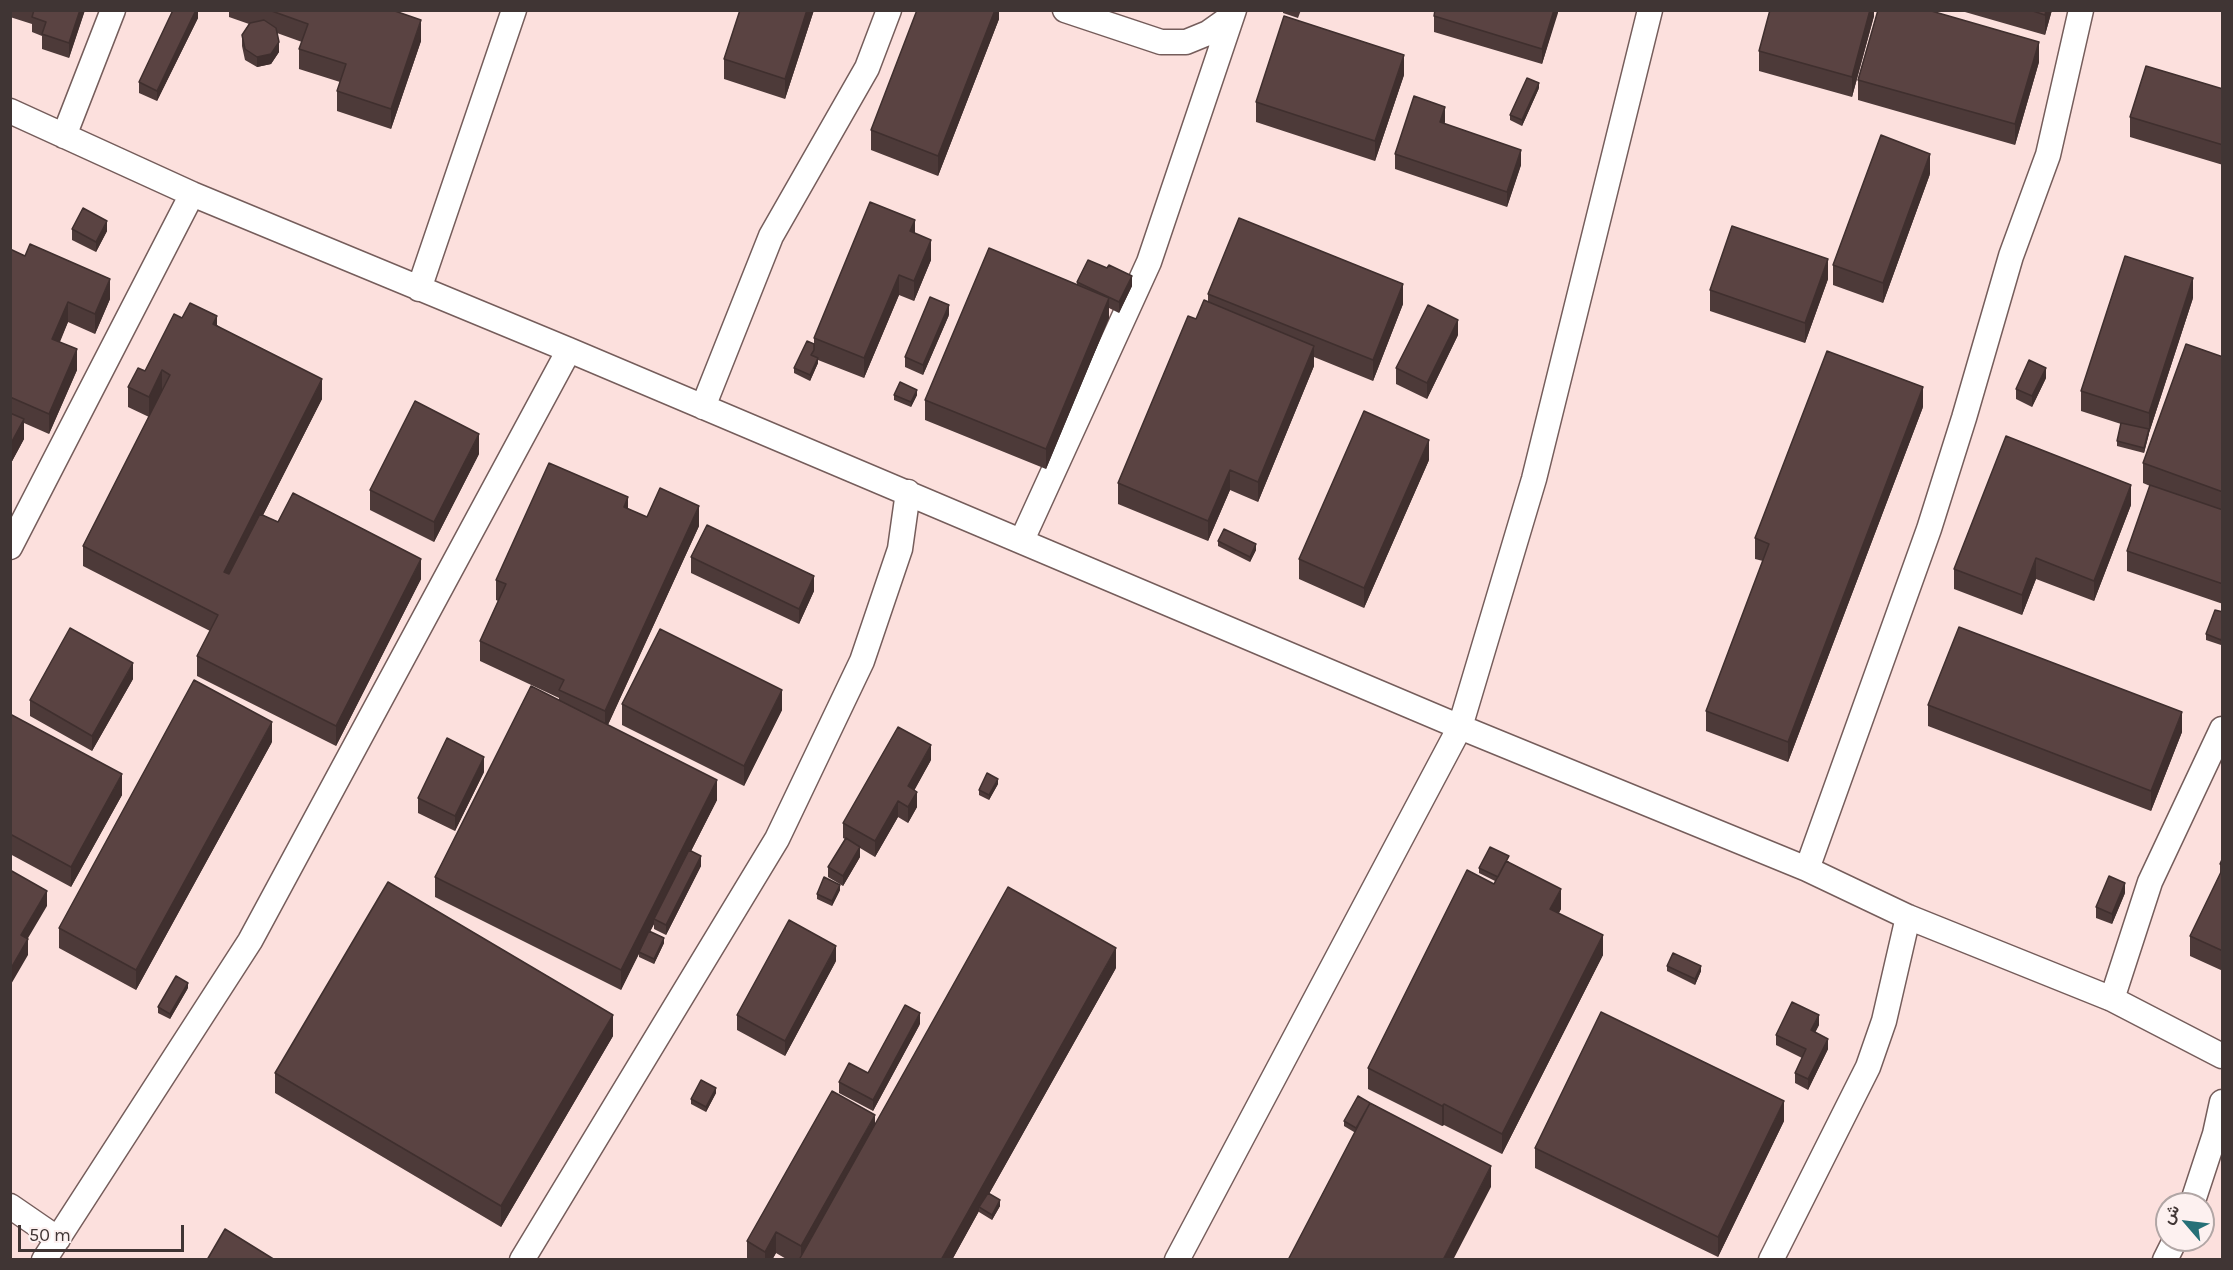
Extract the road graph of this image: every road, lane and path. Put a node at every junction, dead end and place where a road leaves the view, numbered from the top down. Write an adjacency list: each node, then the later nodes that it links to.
1 (113, 10): 9 (street)
2 (514, 10): 11 (street)
3 (889, 10): 13 (street)
4 (1065, 10): 7 (street)
5 (1650, 10): 17 (street)
6 (2082, 10): 19 (street)
7 (1233, 13): 15 (street)
8 (10, 111): 9 (street)
9 (64, 136): 10 (street)
10 (192, 194): 11 (street); 16 (street)
11 (419, 289): 12 (street)
12 (569, 350): 13 (street); 26 (street)
13 (703, 407): 14 (street)
14 (908, 492): 15 (street); 28 (street)
15 (1022, 540): 17 (street)
16 (10, 547)
17 (1460, 727): 19 (street); 29 (street)
18 (2223, 729): 21 (street)
19 (1807, 868): 20 (street)
20 (1908, 917): 21 (street); 30 (street)
21 (2112, 999): 22 (street)
22 (2223, 1056)
23 (2223, 1102): 24 (street)
24 (2196, 1192)
25 (10, 1206): 26 (street)
26 (58, 1239): 27 (street)
27 (44, 1260)
28 (522, 1260)
29 (1177, 1260)
30 (1771, 1260)

